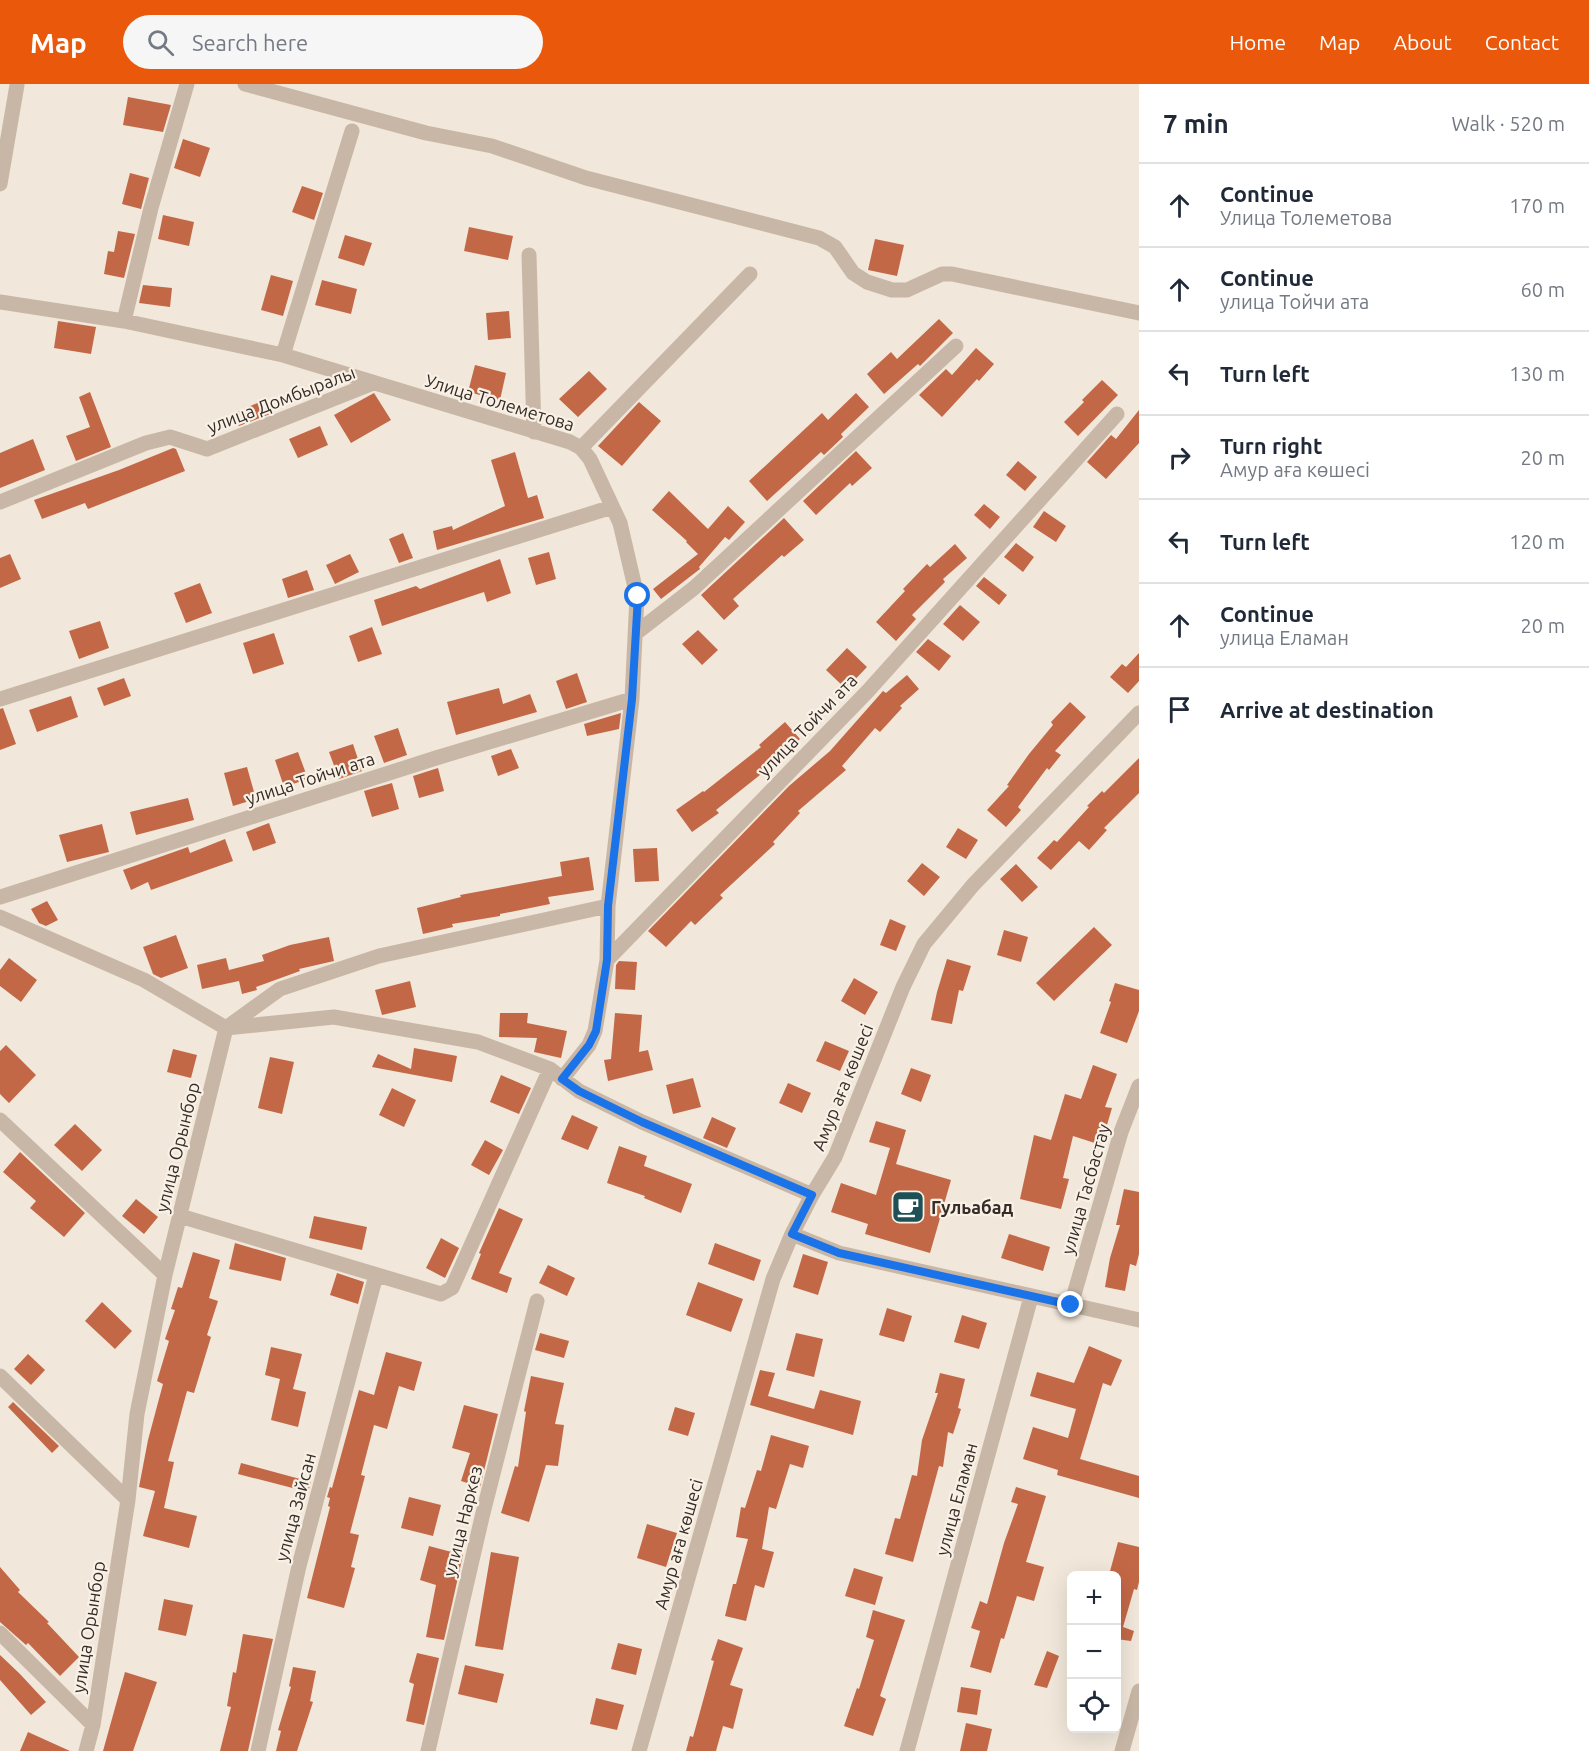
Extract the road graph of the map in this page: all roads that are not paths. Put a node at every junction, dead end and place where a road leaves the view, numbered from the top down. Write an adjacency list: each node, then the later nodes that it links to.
1 (187, 84): 10 (street)
2 (245, 84): 9 (street)
3 (16, 85): 5 (street)
4 (352, 131): 12 (street)
5 (0, 184)
6 (529, 255): 15 (street)
7 (750, 274): 16 (street)
8 (0, 302): 10 (street, Улица Толеметова)
9 (1139, 313)
10 (124, 321): 12 (street, Улица Толеметова)
11 (956, 346): 19 (street)
12 (283, 355): 13 (street, Улица Толеметова)
13 (374, 383): 15 (street, Улица Толеметова); 17 (street, улица Домбыралы)
14 (1117, 414): 26 (street, улица Тойчи ата)
15 (534, 432): 16 (street, Улица Толеметова)
16 (581, 448): 18 (street, Улица Толеметова)
17 (0, 502)
18 (612, 507): 19 (street, Улица Толеметова); 20 (street)
19 (636, 633): 21 (street, Улица Толеметова)
20 (0, 699)
21 (632, 699): 23 (street, улица Тойчи ата); 24 (street, Улица Толеметова)
22 (1139, 713): 32 (street, Амур аға көшесі)
23 (0, 897)
24 (608, 906): 26 (street, Улица Толеметова); 27 (street)
25 (0, 917): 27 (street)
26 (607, 960): 29 (street)
27 (226, 1028): 28 (street); 33 (street, улица Орынбор)
28 (550, 1069): 29 (street); 36 (street)
29 (562, 1079): 32 (street)
30 (1139, 1086): 39 (street, улица Тасбастау)
31 (0, 1120): 35 (street)
32 (812, 1195): 34 (street, Амур аға көшесі)
33 (180, 1216): 35 (street, улица Орынбор); 36 (street)
34 (792, 1234): 37 (street); 49 (street, Амур аға көшесі)
35 (165, 1275): 42 (street, улица Орынбор)
36 (376, 1275): 47 (street, улица Зайсан)
37 (1030, 1297): 39 (street); 50 (street, улица Еламан)
38 (537, 1301): 48 (street, улица Наркез)
39 (1071, 1305): 40 (street)
40 (1139, 1320)
41 (0, 1376): 42 (street)
42 (128, 1500): 45 (street, улица Орынбор)
43 (0, 1632): 45 (street)
44 (1139, 1691): 51 (street)
45 (93, 1725): 46 (street, улица Орынбор)
46 (86, 1751)
47 (258, 1751)
48 (428, 1751)
49 (639, 1751)
50 (907, 1751)
51 (1122, 1751)

